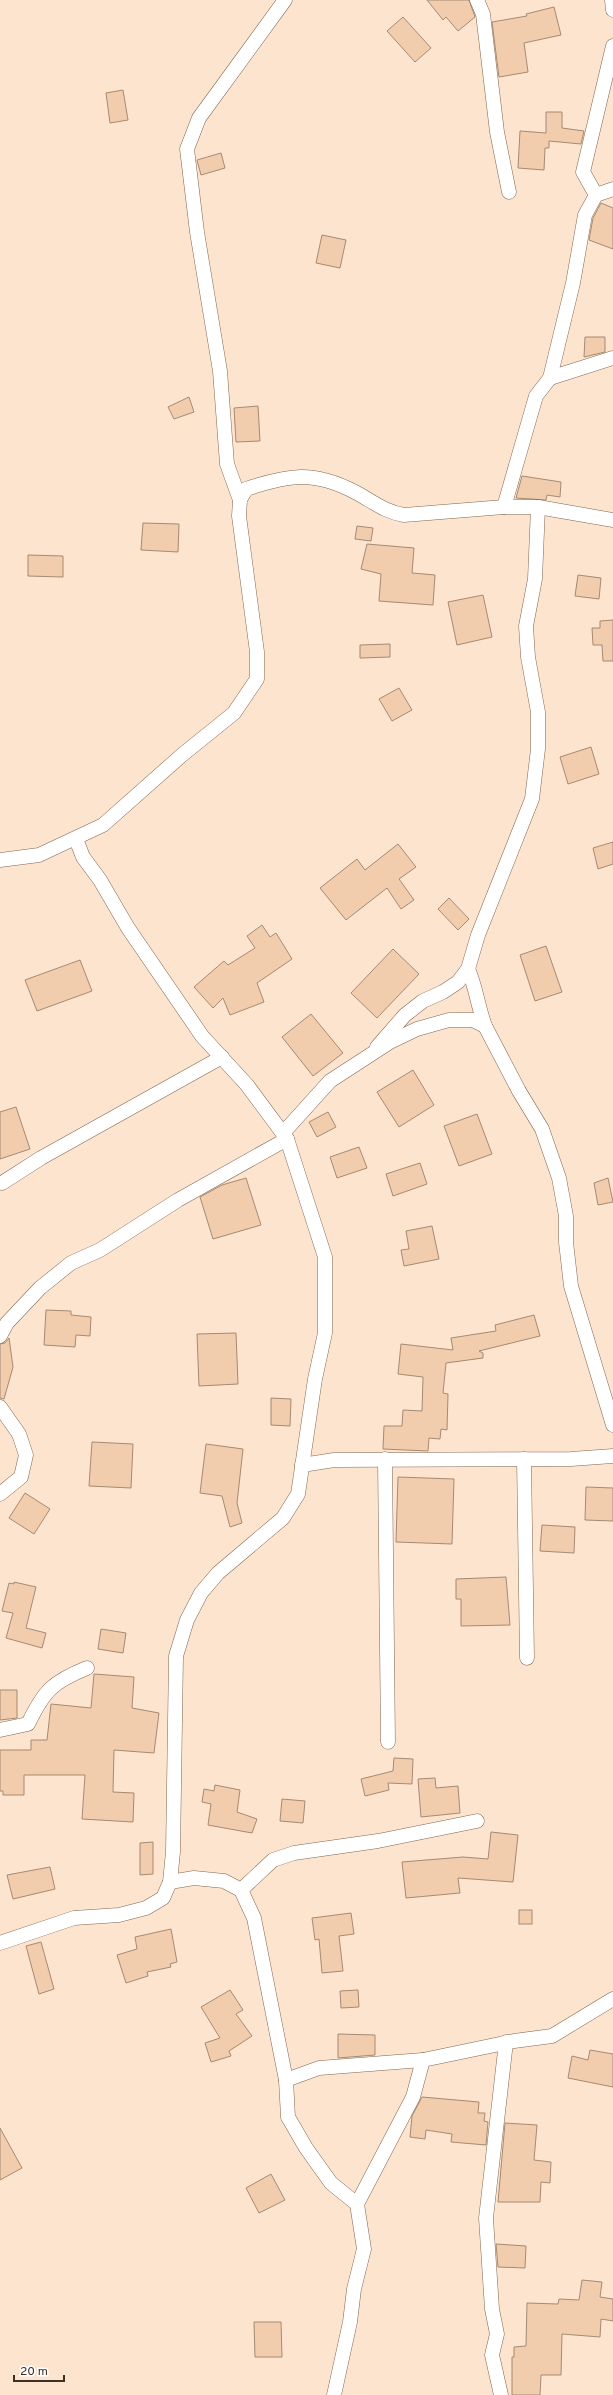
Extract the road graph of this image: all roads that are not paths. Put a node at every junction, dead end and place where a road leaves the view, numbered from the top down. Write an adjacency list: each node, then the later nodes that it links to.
1 (285, 0): 11 (street)
2 (478, 0): 7 (street)
3 (612, 0): 4 (street)
4 (613, 10)
5 (613, 46): 8 (street)
6 (613, 189): 8 (street)
7 (509, 192)
8 (596, 195): 10 (street)
9 (613, 358): 10 (street)
10 (550, 378): 12 (street)
11 (240, 500): 12 (street); 15 (street)
12 (504, 507): 13 (street)
13 (538, 507): 14 (street); 17 (street)
14 (613, 520)
15 (76, 838): 16 (street); 20 (street)
16 (0, 860)
17 (468, 969): 18 (street); 19 (street)
18 (485, 1026): 19 (street); 25 (street)
19 (373, 1054): 21 (street)
20 (222, 1057): 21 (street); 22 (street)
21 (285, 1136): 23 (street); 29 (street)
22 (2, 1183)
23 (0, 1336)
24 (0, 1407): 30 (street)
25 (613, 1424)
26 (613, 1456): 27 (street)
27 (524, 1458): 28 (street); 31 (street)
28 (385, 1460): 29 (street); 34 (street)
29 (302, 1465): 36 (street)
30 (0, 1494)
31 (527, 1658)
32 (87, 1668): 33 (street)
33 (0, 1730)
34 (388, 1742)
35 (476, 1821): 37 (street)
36 (170, 1882): 37 (street); 38 (street)
37 (241, 1890): 42 (street)
38 (0, 1943)
39 (613, 1999): 40 (street)
40 (506, 2042): 41 (street); 45 (street)
41 (423, 2060): 42 (street); 43 (street)
42 (286, 2080): 43 (street)
43 (357, 2204): 44 (street)
44 (334, 2395)
45 (502, 2395)

